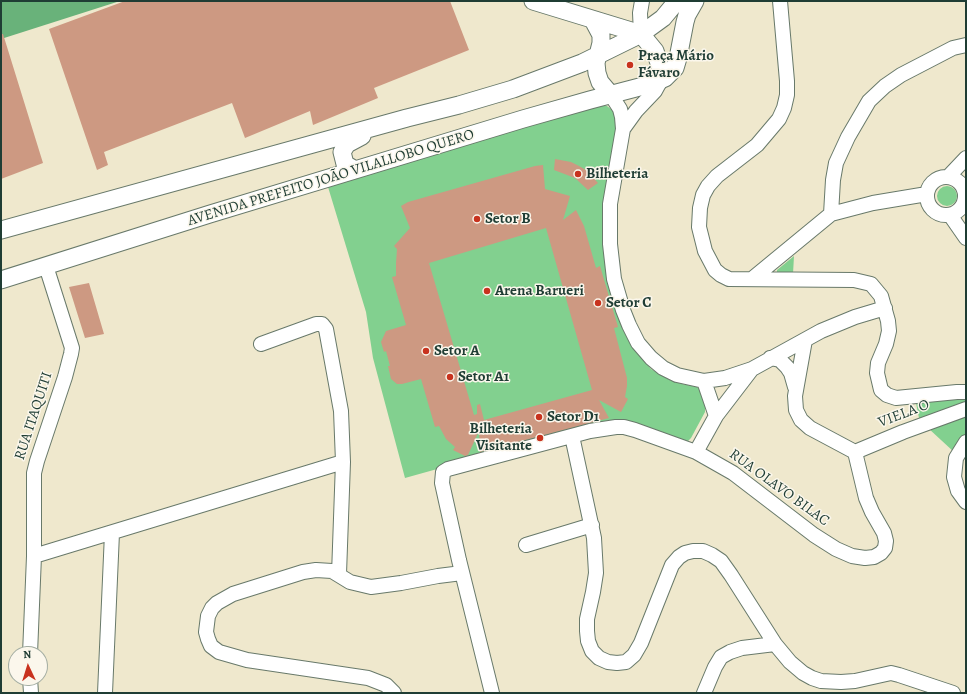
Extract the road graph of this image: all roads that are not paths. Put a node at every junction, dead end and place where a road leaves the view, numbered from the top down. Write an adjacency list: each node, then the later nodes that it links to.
1 (533, 1): 6 (main road)
2 (642, 1): 7 (street)
3 (677, 1): 7 (main road)
4 (780, 1): 24 (street)
5 (691, 8): 10 (main road)
6 (592, 20): 7 (main road); 9 (main road)
7 (641, 34): 9 (main road); 10 (main road)
8 (966, 45): 19 (street)
9 (597, 56): 11 (main road); 12 (main road)
10 (661, 80): 11 (main road, AVENIDA PREFEITO JOÃO VILALLOBO QUERO); 13 (street)
11 (611, 95): 13 (street); 15 (main road, AVENIDA PREFEITO JOÃO VILALLOBO QUERO)
12 (369, 128): 15 (main road); 21 (main road)
13 (623, 129): 32 (street)
14 (966, 158): 16 (street)
15 (355, 170): 23 (main road, AVENIDA PREFEITO JOÃO VILALLOBO QUERO)
16 (948, 177): 17 (street); 18 (street)
17 (927, 194): 19 (street); 20 (street)
18 (966, 198): 20 (street)
19 (830, 214): 24 (street)
20 (950, 215): 22 (street)
21 (1, 230)
22 (966, 238)
23 (46, 266): 25 (main road, AVENIDA PREFEITO JOÃO VILALLOBO QUERO); 47 (street, RUA ITAQUITI)
24 (752, 279): 26 (street)
25 (1, 280)
26 (885, 308): 27 (street); 34 (street)
27 (805, 340): 29 (street); 33 (street)
28 (261, 344): 42 (street)
29 (770, 358): 30 (street); 33 (street)
30 (752, 369): 31 (street); 35 (street)
31 (718, 380): 32 (street); 35 (street)
32 (704, 381): 37 (street)
33 (796, 392): 41 (street)
34 (966, 392)
35 (729, 398): 37 (street)
36 (966, 409): 41 (street, VIELA O)
37 (716, 416): 40 (street)
38 (572, 436): 40 (street, RUA OLAVO BILAC); 44 (street); 48 (street, RUA OLAVO BILAC)
39 (966, 442): 43 (street)
40 (696, 452): 41 (street, RUA OLAVO BILAC)
41 (855, 452)
42 (342, 462): 45 (street); 49 (street)
43 (966, 502)
44 (592, 525): 46 (street); 50 (street)
45 (112, 533): 47 (street); 52 (street)
46 (526, 545)
47 (34, 556): 51 (street, RUA ITAQUITI)
48 (462, 573): 49 (street); 54 (street)
49 (339, 574): 53 (street)
50 (775, 644): 55 (street); 56 (street)
51 (30, 646)
52 (105, 693)
53 (394, 693)
54 (492, 693)
55 (704, 693)
56 (953, 693)

